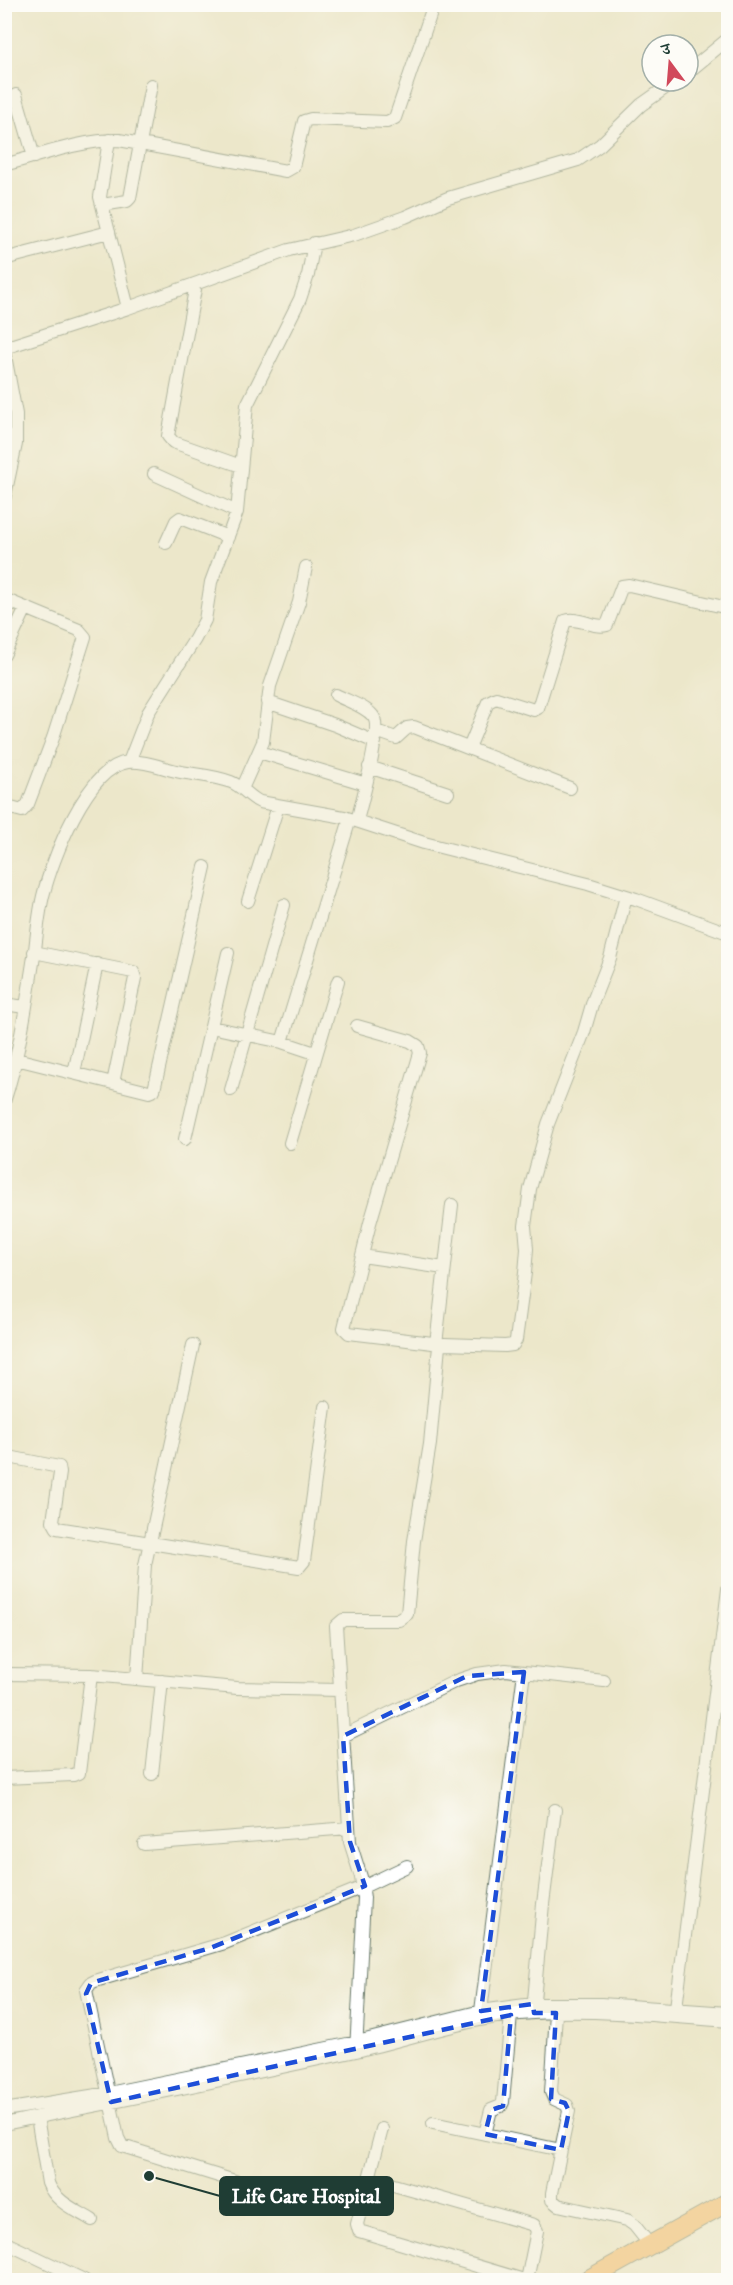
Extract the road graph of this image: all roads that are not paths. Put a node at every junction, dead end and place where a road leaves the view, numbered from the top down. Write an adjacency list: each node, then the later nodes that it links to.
1 (434, 4): 8 (street)
2 (729, 39): 3 (street)
3 (700, 62)
4 (151, 85): 8 (street)
5 (658, 93): 13 (street)
6 (16, 95): 9 (street)
7 (109, 140): 8 (street); 9 (street); 11 (street)
8 (140, 144): 11 (street)
9 (34, 157): 10 (street)
10 (4, 165)
11 (102, 205): 12 (street)
12 (109, 232): 14 (street); 16 (street)
13 (314, 243): 15 (street); 18 (street)
14 (4, 259)
15 (196, 284): 16 (street); 18 (street)
16 (128, 309): 17 (street)
17 (4, 349): 20 (street)
18 (241, 466): 21 (street)
19 (154, 474): 21 (street)
20 (4, 500)
21 (237, 512): 22 (street)
22 (228, 537): 23 (street); 34 (street)
23 (166, 543)
24 (306, 567): 30 (street)
25 (4, 599): 26 (street)
26 (26, 608): 28 (street); 40 (street)
27 (729, 608): 32 (street)
28 (4, 655)
29 (336, 695): 31 (street)
30 (267, 702): 31 (street); 33 (street)
31 (376, 737): 32 (street); 35 (street)
32 (469, 748): 37 (street)
33 (259, 752): 36 (street); 38 (street)
34 (129, 762): 38 (street); 48 (street)
35 (369, 767): 36 (street); 39 (street)
36 (366, 784): 42 (street)
37 (570, 788)
38 (242, 789): 41 (street)
39 (448, 793)
40 (4, 806)
41 (278, 806): 42 (street); 45 (street)
42 (354, 820): 44 (street); 57 (street)
43 (205, 867): 61 (street)
44 (626, 896): 47 (street); 69 (street)
45 (248, 901)
46 (284, 905): 56 (street)
47 (729, 933)
48 (34, 952): 50 (street); 53 (street)
49 (228, 953): 55 (street)
50 (97, 964): 60 (street); 61 (street)
51 (338, 981): 58 (street)
52 (4, 1004): 53 (street)
53 (25, 1007): 59 (street)
54 (357, 1026): 67 (street)
55 (211, 1027): 56 (street); 64 (street)
56 (247, 1034): 57 (street); 62 (street)
57 (282, 1042): 58 (street)
58 (315, 1053): 65 (street)
59 (16, 1059): 60 (street); 63 (street)
60 (74, 1073): 61 (street)
61 (113, 1083)
62 (231, 1090)
63 (4, 1102)
64 (184, 1139)
65 (290, 1143)
66 (452, 1205): 68 (street)
67 (362, 1256): 68 (street); 69 (street)
68 (444, 1268): 69 (street)
69 (439, 1344): 81 (street)
70 (193, 1346): 73 (street)
71 (325, 1407): 73 (street)
72 (4, 1456): 73 (street)
73 (150, 1544): 78 (street)
74 (729, 1589): 91 (street)
75 (524, 1672): 80 (street); 82 (street); 92 (street)
76 (4, 1674): 77 (street)
77 (91, 1675): 78 (street); 84 (street)
78 (136, 1679): 79 (street)
79 (162, 1681): 81 (street); 83 (street)
80 (604, 1681)
81 (340, 1690): 82 (street)
82 (343, 1736): 86 (street)
83 (152, 1774)
84 (4, 1778)
85 (555, 1810): 90 (street)
86 (349, 1828): 87 (street); 89 (street)
87 (144, 1844)
88 (407, 1866): 89 (street)
89 (363, 1887): 97 (street); 98 (street)
90 (533, 2008): 91 (street); 92 (street); 93 (street); 95 (street)
91 (676, 2008): 94 (street)
92 (481, 2012): 97 (street)
93 (556, 2013): 96 (street); 105 (street)
94 (729, 2013)
95 (511, 2015): 97 (street); 104 (street)
96 (729, 2022)
97 (356, 2046): 98 (street)
98 (110, 2098): 99 (street); 100 (street); 107 (street)
99 (4, 2110)
100 (37, 2117): 102 (street); 109 (street)
101 (433, 2123): 104 (street)
102 (4, 2124)
103 (382, 2129): 106 (street)
104 (485, 2134): 105 (street)
105 (561, 2150): 111 (street)
106 (369, 2178): 113 (street); 113 (street)
107 (254, 2187)
108 (729, 2202): 111 (highway)
109 (92, 2220)
110 (4, 2242): 112 (street)
111 (650, 2246): 114 (highway)
112 (84, 2280)
113 (525, 2280)
114 (587, 2280)

